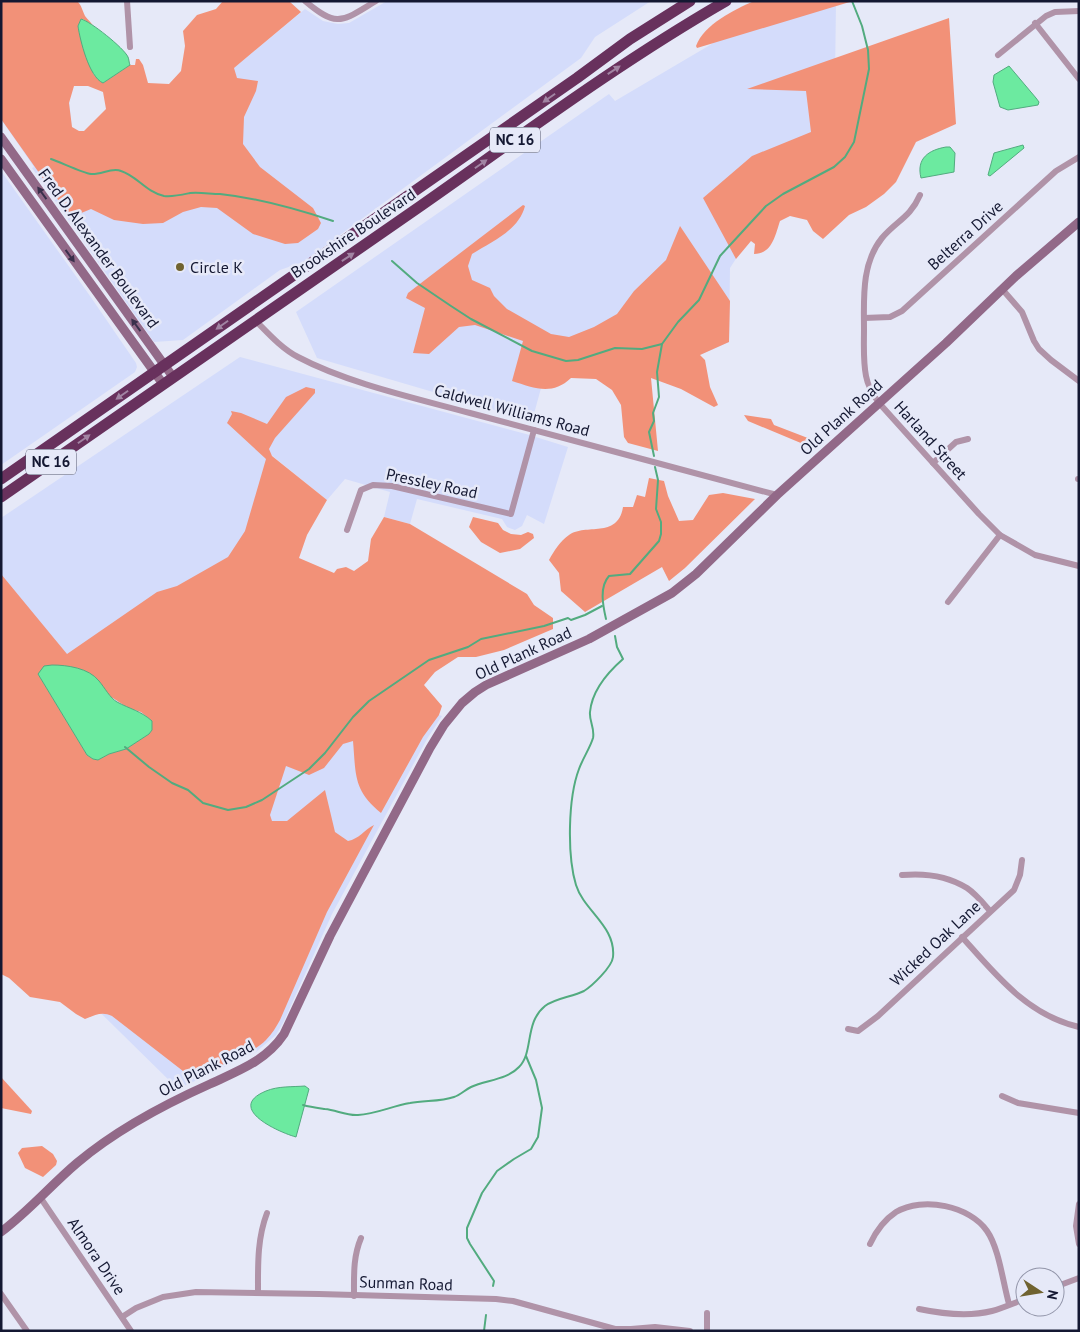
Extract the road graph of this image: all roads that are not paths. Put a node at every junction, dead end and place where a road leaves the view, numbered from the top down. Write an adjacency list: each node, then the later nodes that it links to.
1 (127, 1): 8 (street)
2 (305, 1): 3 (street)
3 (376, 1)
4 (690, 1): 16 (highway, Brookshire Boulevard / NC 16, one-way to 16)
5 (726, 1): 20 (highway, Brookshire Boulevard / NC 16, one-way to 5)
6 (1079, 11): 7 (street)
7 (1035, 23): 9 (street); 10 (street)
8 (130, 47)
9 (998, 55)
10 (1079, 79)
11 (1, 137): 22 (street, Fred D. Alexander Boulevard, one-way to 11)
12 (1079, 157): 19 (street, Belterra Drive)
13 (1, 159): 23 (street, Fred D. Alexander Boulevard, one-way to 23)
14 (920, 195): 19 (street, Harland Street)
15 (1079, 222): 17 (street, Old Plank Road)
16 (335, 246): 18 (highway, Brookshire Boulevard / NC 16); 20 (highway)
17 (1002, 289): 25 (street); 27 (street, Old Plank Road)
18 (240, 312): 21 (highway); 22 (highway, Brookshire Boulevard / NC 16, one-way to 22)
19 (864, 318): 27 (street, Harland Street)
20 (255, 320): 21 (highway, Brookshire Boulevard / NC 16); 29 (street, Caldwell Williams Road)
21 (201, 358): 24 (highway, Brookshire Boulevard / NC 16)
22 (165, 365): 23 (highway, Brookshire Boulevard / NC 16); 24 (street, Fred D. Alexander Boulevard)
23 (155, 372): 26 (street, Fred D. Alexander Boulevard); 28 (highway, Brookshire Boulevard / NC 16, one-way to 28)
24 (174, 377): 26 (highway, Brookshire Boulevard / NC 16)
25 (1079, 381)
26 (163, 384): 34 (highway, Brookshire Boulevard / NC 16, one-way to 26)
27 (879, 403): 31 (street, Harland Street); 36 (street, Old Plank Road)
28 (78, 426): 32 (highway, Brookshire Boulevard / NC 16); 34 (highway)
29 (534, 430): 36 (street, Caldwell Williams Road); 38 (street, Pressley Road)
30 (968, 438): 31 (street)
31 (933, 463): 39 (street, Harland Street)
32 (12, 471): 33 (highway, Brookshire Boulevard / NC 16); 35 (highway)
33 (1, 479)
34 (20, 484): 37 (highway, Brookshire Boulevard / NC 16)
35 (1, 489)
36 (777, 495): 50 (street, Old Plank Road)
37 (1, 497)
38 (348, 530)
39 (1000, 535): 40 (street, Harland Street); 41 (street)
40 (1079, 566)
41 (948, 602)
42 (1022, 860): 44 (street, Wicked Oak Lane)
43 (902, 875): 44 (street)
44 (990, 910): 45 (street, Wicked Oak Lane)
45 (962, 937): 46 (street); 47 (street, Wicked Oak Lane)
46 (1079, 1027)
47 (848, 1029)
48 (1002, 1096): 49 (street)
49 (1079, 1113)
50 (40, 1197): 53 (street, Old Plank Road); 66 (street, Almora Drive)
51 (1079, 1204): 56 (street)
52 (266, 1213): 59 (street)
53 (1, 1232)
54 (361, 1238): 61 (street)
55 (870, 1244): 63 (street)
56 (1079, 1244)
57 (1079, 1278): 58 (street)
58 (1065, 1283)
59 (258, 1293): 61 (street, Sunman Road); 66 (street, Sunman Road)
60 (1, 1294): 67 (street)
61 (354, 1296): 69 (street, Sunman Road)
62 (1015, 1302): 63 (street)
63 (1009, 1304): 64 (street)
64 (919, 1309)
65 (707, 1313): 70 (street)
66 (122, 1317): 68 (street, Almora Drive)
67 (27, 1331)
68 (131, 1331)
69 (690, 1331)
70 (706, 1331)

